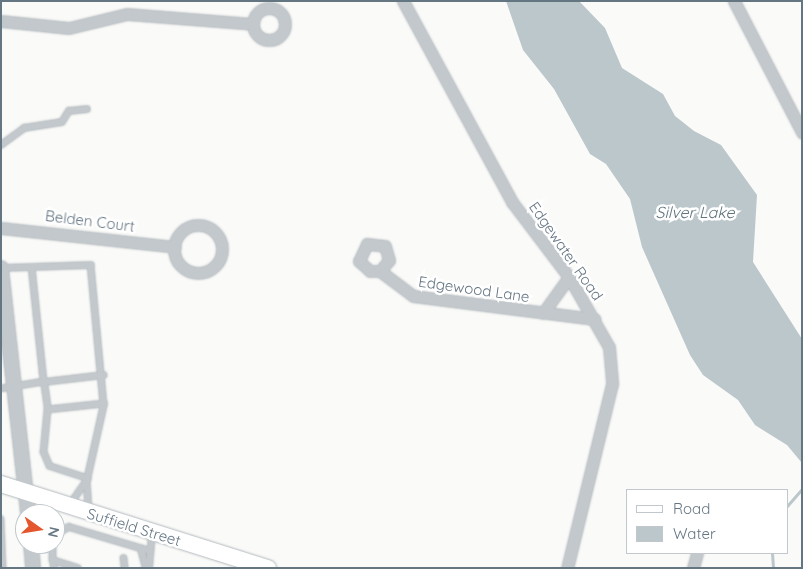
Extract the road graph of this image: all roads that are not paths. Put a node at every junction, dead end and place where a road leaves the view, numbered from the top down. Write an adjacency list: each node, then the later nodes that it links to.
1 (403, 1): 13 (street, Edgewater Road)
2 (734, 1): 6 (street)
3 (1, 21): 4 (street)
4 (253, 24)
5 (87, 109): 7 (lane)
6 (802, 132)
7 (1, 144)
8 (1, 228): 9 (street, Belden Court)
9 (174, 247): 9 (street)
10 (32, 266): 11 (lane); 17 (lane); 18 (lane)
11 (1, 268): 14 (street)
12 (380, 271): 15 (street, Edgewood Lane)
13 (569, 277): 15 (street, Edgewood Lane); 16 (street, Edgewater Road)
14 (3, 309): 19 (street)
15 (543, 313): 16 (street, Edgewood Lane)
16 (595, 320): 46 (street, Edgewater Road)
17 (104, 375): 18 (lane); 20 (lane)
18 (44, 382): 19 (lane); 21 (lane)
19 (8, 389): 24 (street)
20 (104, 404): 21 (lane); 22 (lane)
21 (48, 410): 22 (lane)
22 (87, 479): 26 (lane); 27 (lane)
23 (1, 484): 24 (main road, Suffield Street)
24 (26, 494): 25 (street); 26 (main road, Suffield Street)
25 (27, 504)
26 (68, 507): 27 (main road, Suffield Street)
27 (89, 513): 30 (main road, Suffield Street)
28 (1, 519): 38 (lane)
29 (65, 529): 31 (lane)
30 (152, 532): 32 (lane); 45 (main road, Suffield Street)
31 (141, 548): 32 (lane); 43 (lane)
32 (150, 551): 44 (lane)
33 (32, 554): 39 (street)
34 (53, 554): 37 (lane)
35 (697, 554): 47 (street)
36 (124, 558): 42 (lane)
37 (53, 560): 40 (lane); 41 (lane)
38 (3, 568)
39 (33, 568)
40 (54, 568)
41 (78, 568)
42 (125, 568)
43 (146, 568)
44 (150, 568)
45 (268, 568)
46 (568, 568)
47 (694, 568)

